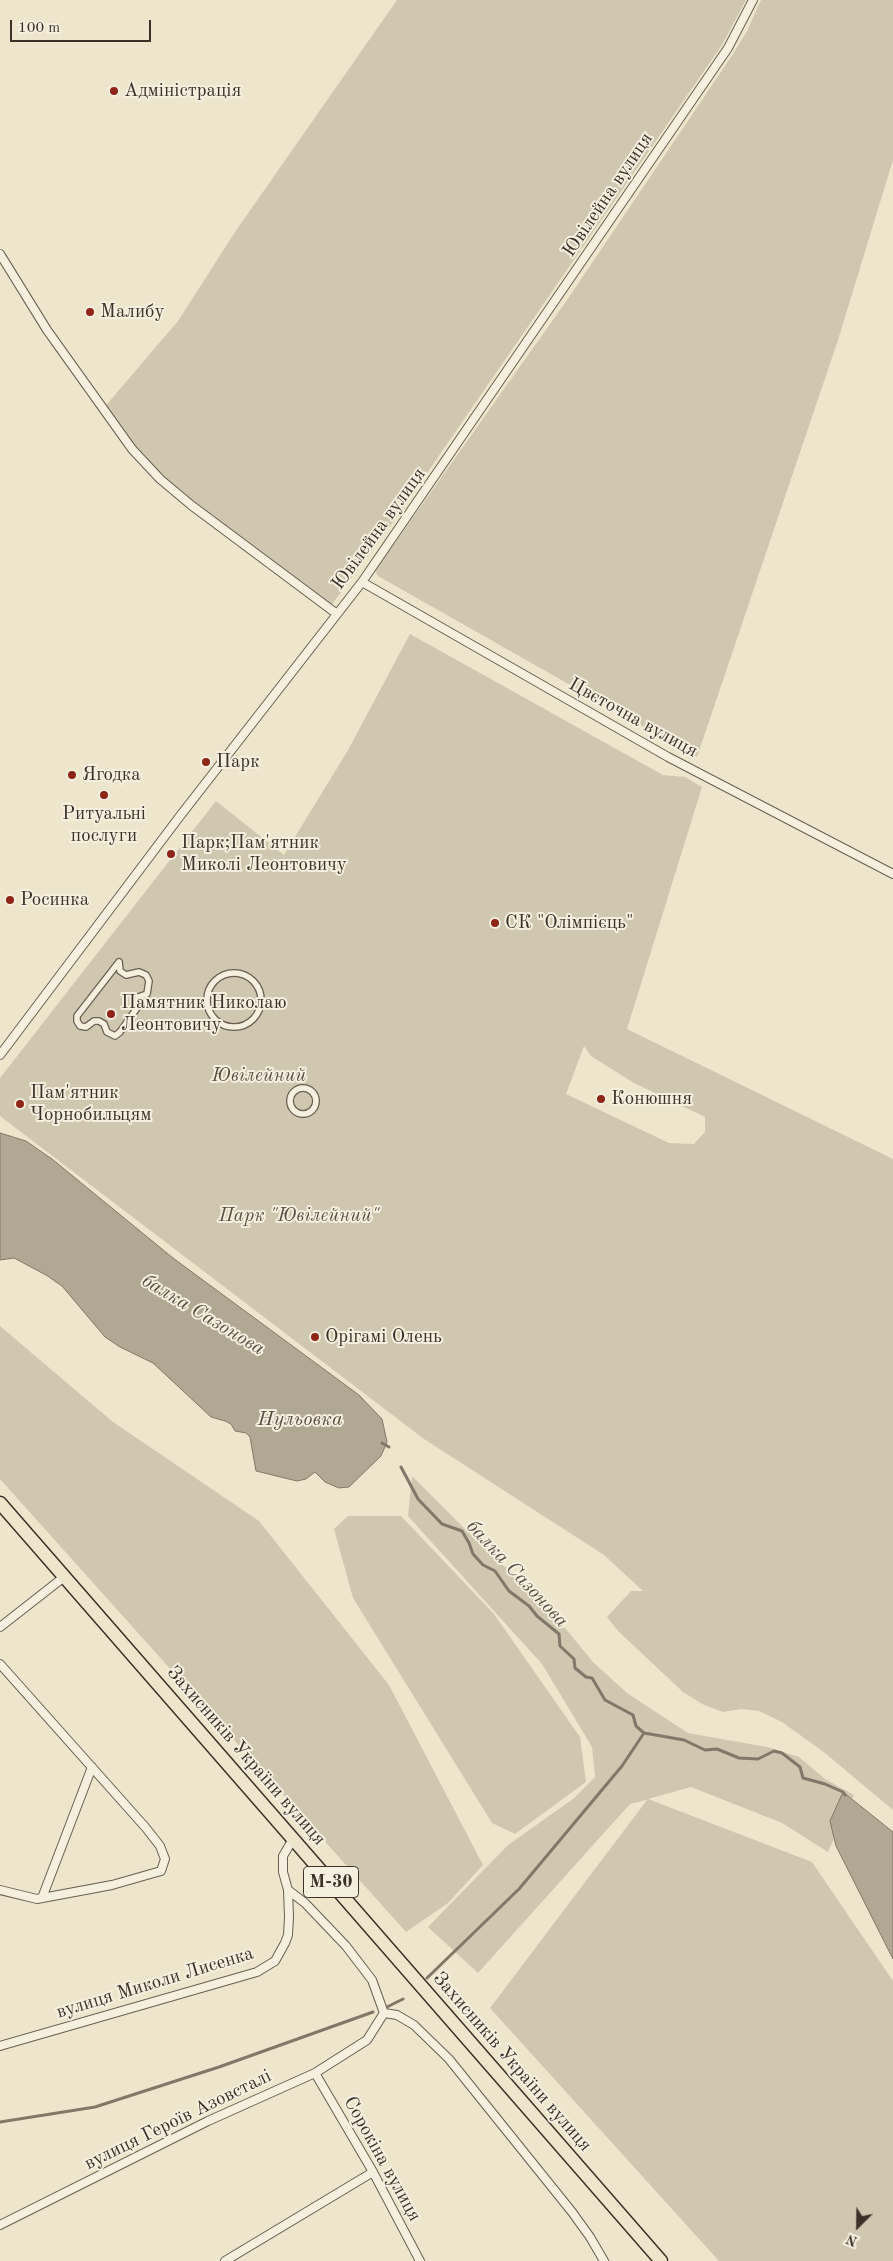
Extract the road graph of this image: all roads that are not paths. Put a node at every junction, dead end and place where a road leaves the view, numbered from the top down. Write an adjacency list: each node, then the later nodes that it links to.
1 (753, 0): 3 (street, Ювілейна вулиця)
2 (0, 254): 4 (street)
3 (362, 582): 4 (street, Ювілейна вулиця); 5 (street, Цвєточна вулиця)
4 (337, 614): 8 (street, Ювілейна вулиця)
5 (893, 874)
6 (148, 980): 6 (street)
7 (234, 1028): 7 (street)
8 (0, 1055)
9 (306, 1114): 9 (street)
10 (0, 1503): 11 (highway, Захисників України вулиця / М-30)
11 (64, 1577): 12 (street); 15 (highway, Захисників України вулиця / М-30)
12 (0, 1628)
13 (0, 1664): 14 (street)
14 (92, 1767): 18 (street); 18 (street)
15 (293, 1839): 17 (street, вулиця Миколи Лисенка); 27 (highway, Захисників України вулиця / М-30)
16 (0, 1890): 18 (street)
17 (288, 1890): 19 (street); 20 (street, вулиця Миколи Лисенка)
18 (42, 1898)
19 (384, 2013): 21 (street, вулиця Героїв Азовсталі); 26 (street)
20 (0, 2046)
21 (315, 2073): 22 (street, Сорокіна вулиця); 23 (street, вулиця Героїв Азовсталі)
22 (372, 2172): 24 (street); 25 (street, Сорокіна вулиця)
23 (0, 2225)
24 (225, 2261)
25 (420, 2261)
26 (604, 2261)
27 (661, 2261)

